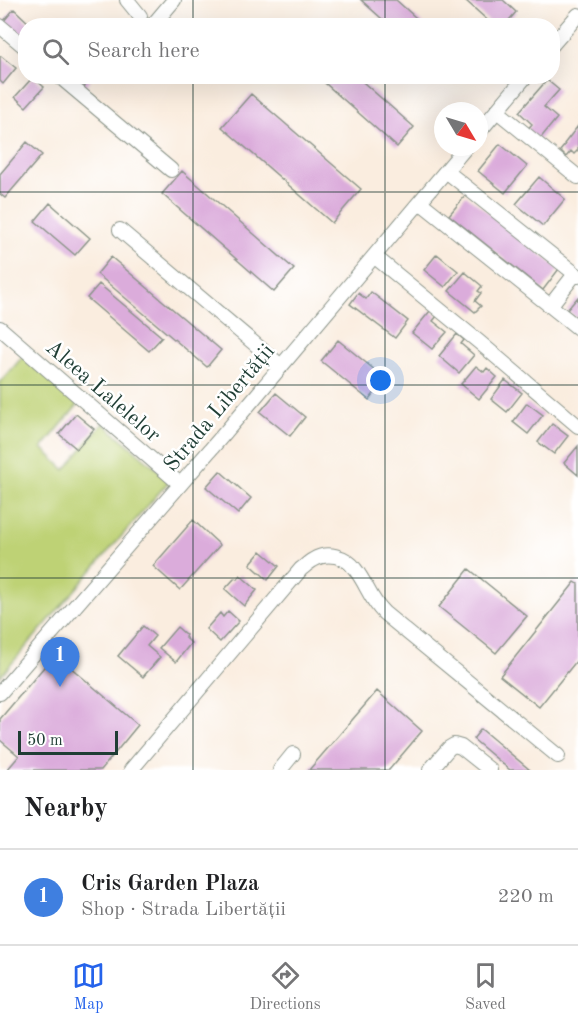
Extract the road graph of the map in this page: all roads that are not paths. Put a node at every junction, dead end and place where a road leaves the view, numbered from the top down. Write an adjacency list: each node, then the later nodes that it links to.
1 (127, 0): 4 (street)
2 (174, 0): 5 (street)
3 (578, 15): 7 (street)
4 (140, 16)
5 (159, 18)
6 (0, 26): 8 (street)
7 (560, 36)
8 (18, 41)
9 (69, 84): 14 (street)
10 (519, 84): 11 (street)
11 (496, 111): 12 (street); 16 (street)
12 (488, 121)
13 (458, 156): 15 (street, Strada Libertății)
14 (171, 170)
15 (446, 171): 17 (street, Strada Libertății); 20 (street)
16 (578, 177)
17 (420, 202): 19 (street, Strada Libertății); 21 (street)
18 (120, 230): 24 (street)
19 (374, 256): 24 (street, Strada Libertății); 25 (street)
20 (576, 275): 21 (street)
21 (550, 306): 23 (street)
22 (0, 328): 26 (street, Aleea Lalelelor)
23 (578, 328)
24 (281, 366): 26 (street, Strada Libertății)
25 (578, 426)
26 (180, 484): 27 (street, Strada Libertății)
27 (0, 693)
28 (293, 754): 31 (street)
29 (558, 756): 30 (street)
30 (131, 770)
31 (280, 770)
32 (430, 770): 33 (street)
33 (490, 770)

